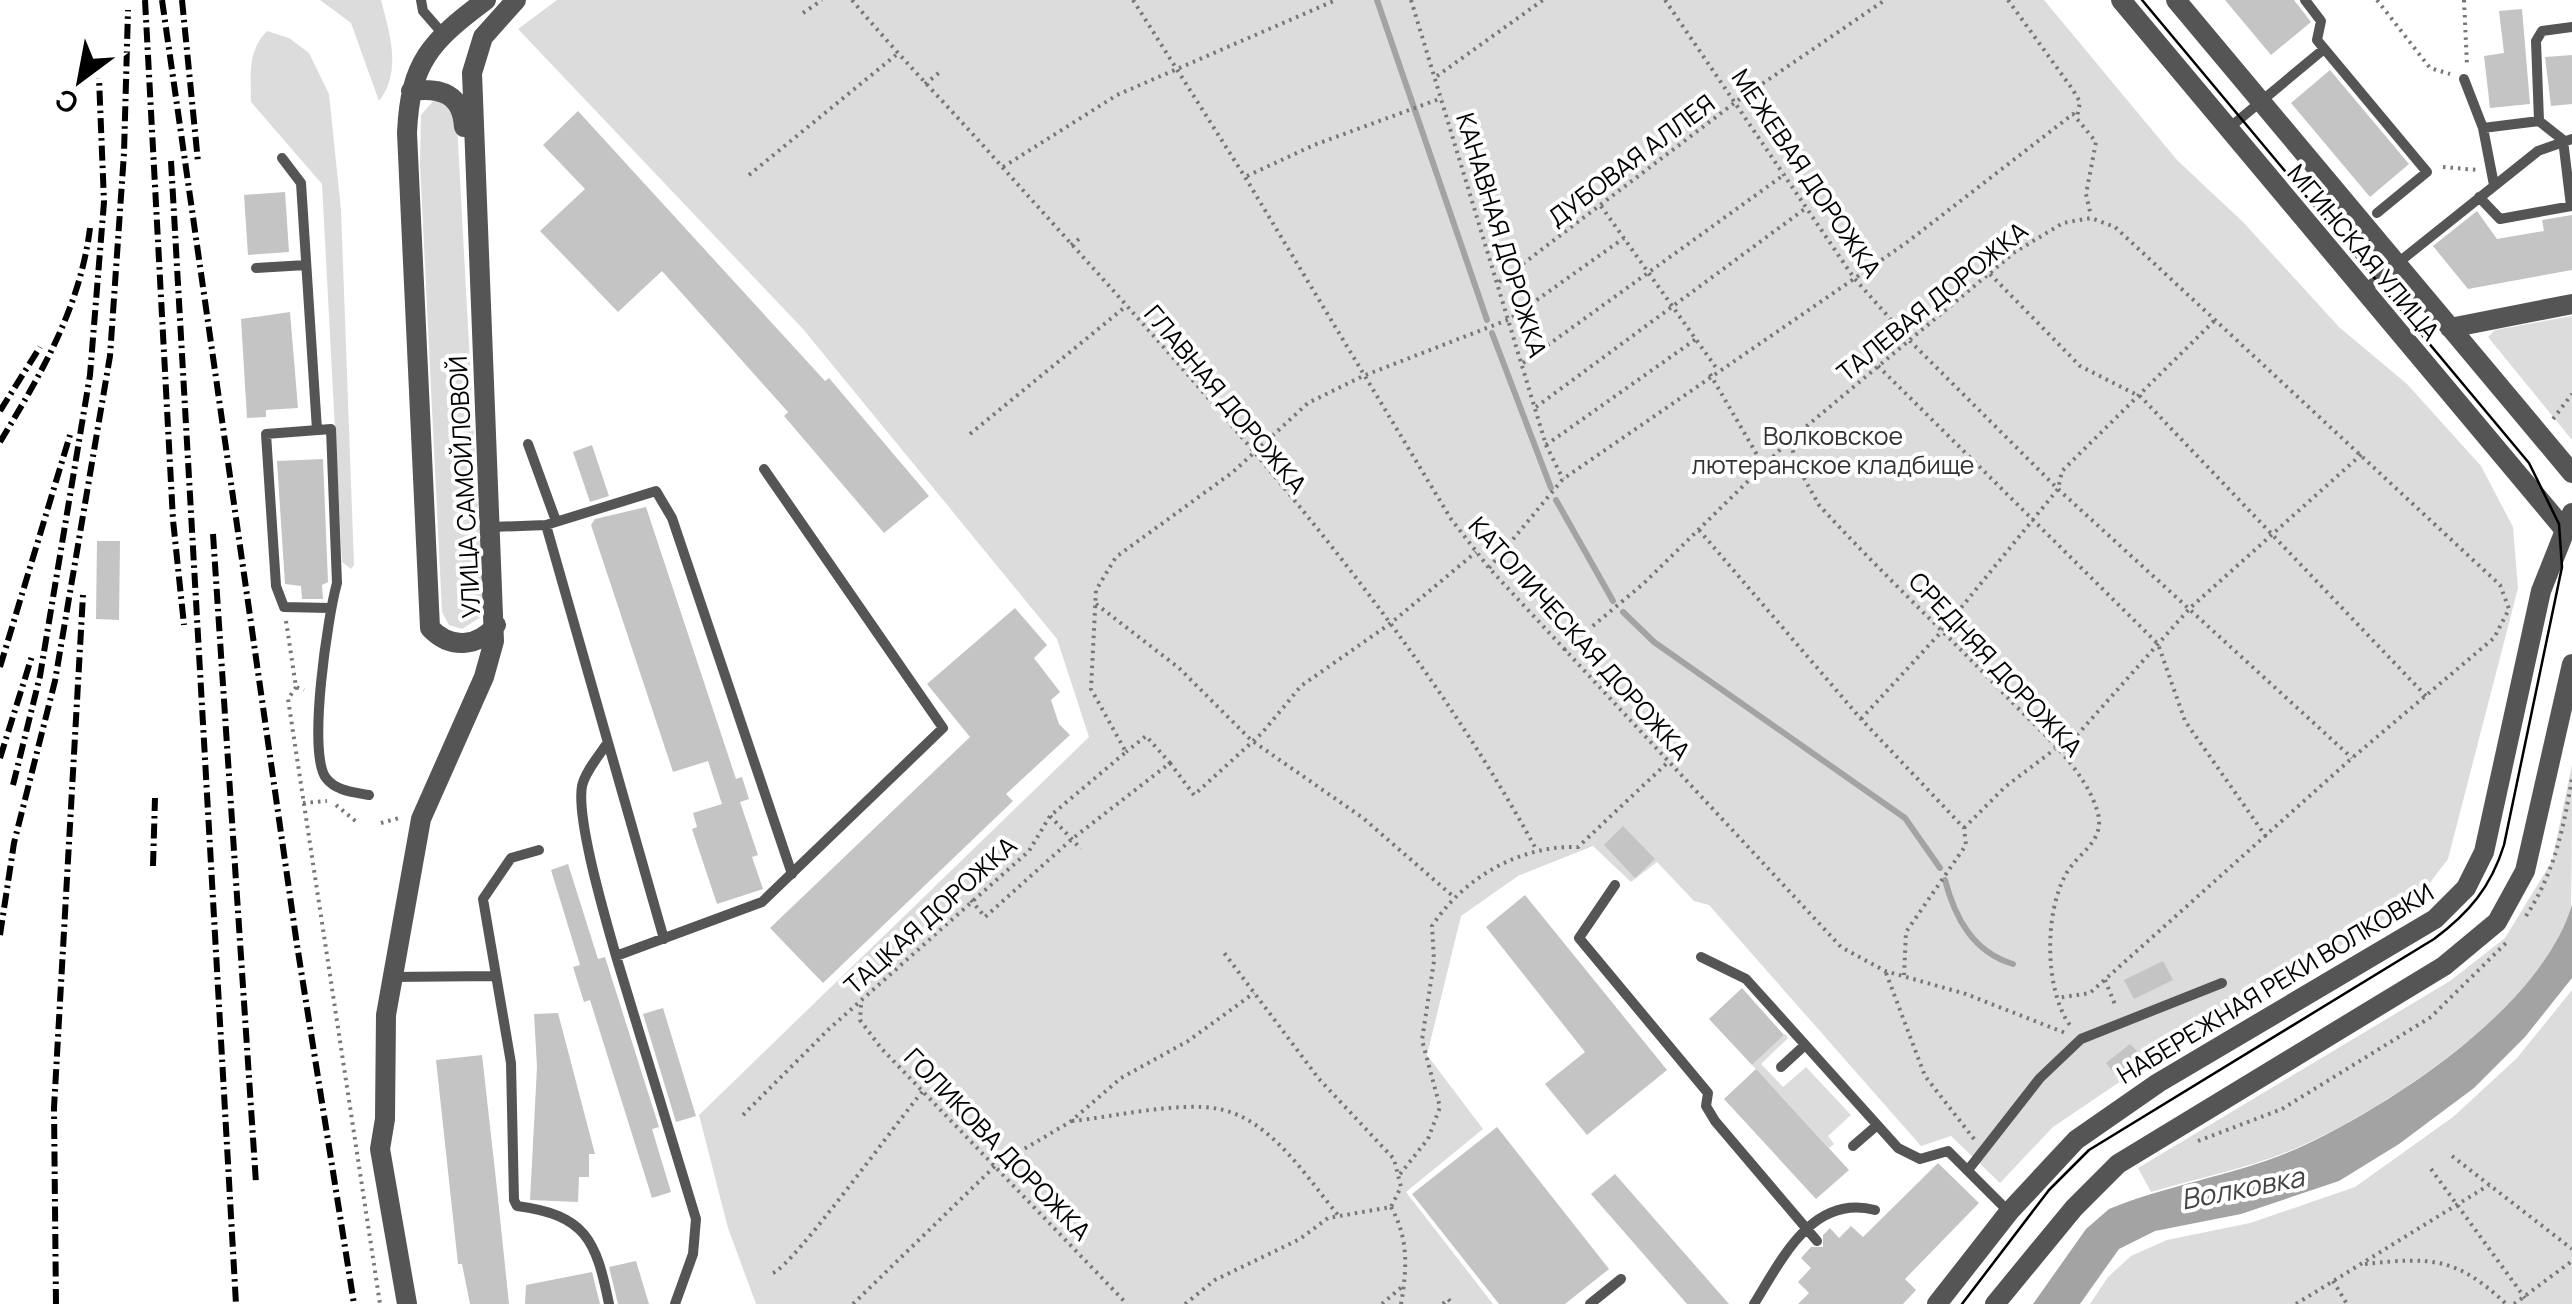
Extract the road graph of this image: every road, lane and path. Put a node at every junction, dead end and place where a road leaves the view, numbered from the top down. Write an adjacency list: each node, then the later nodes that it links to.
1 (421, 0): 20 (lane)
2 (486, 0): 20 (street, УЛИЦА САМОЙЛОВОЙ)
3 (516, 0): 42 (street, УЛИЦА САМОЙЛОВОЙ)
4 (822, 0): 18 (path)
5 (852, 0): 22 (path, ГЛАВНАЯ ДОРОЖКА)
6 (1133, 0): 23 (path, КАТОЛИЧЕСКАЯ ДОРОЖКА)
7 (1336, 0): 23 (path)
8 (1411, 0): 25 (path, КАНАВНАЯ ДОРОЖКА)
9 (1543, 0): 25 (path)
10 (1665, 0): 30 (path, МЕЖЕВАЯ ДОРОЖКА)
11 (1885, 0): 30 (path, ДУБОВАЯ АЛЛЕЯ)
12 (2008, 0): 32 (path)
13 (2121, 0): 34 (street, МГИНСКАЯ УЛИЦА)
14 (2176, 0): 31 (street, МГИНСКАЯ УЛИЦА)
15 (2304, 0): 21 (lane)
16 (2377, 0): 26 (path)
17 (2464, 0): 26 (path)
18 (803, 14)
19 (2572, 28): 33 (lane)
20 (443, 34): 28 (street, УЛИЦА САМОЙЛОВОЙ)
21 (2324, 50): 31 (lane); 40 (lane)
22 (897, 54): 27 (path, ГЛАВНАЯ ДОРОЖКА); 43 (path)
23 (1178, 68): 38 (path); 44 (path, КАТОЛИЧЕСКАЯ ДОРОЖКА)
24 (940, 72): 27 (path)
25 (1437, 76): 29 (path, КАНАВНАЯ ДОРОЖКА)
26 (2464, 79): 35 (lane)
27 (925, 84): 38 (path, ГЛАВНАЯ ДОРОЖКА)
28 (411, 91): 42 (street); 105 (street, УЛИЦА САМОЙЛОВОЙ)
29 (1442, 98): 44 (path); 61 (path, КАНАВНАЯ ДОРОЖКА)
30 (1737, 101): 41 (path, МЕЖЕВАЯ ДОРОЖКА); 47 (path, ДУБОВАЯ АЛЛЕЯ)
31 (2261, 102): 34 (lane); 55 (street, МГИНСКАЯ УЛИЦА)
32 (2077, 117): 51 (path); 60 (path)
33 (2539, 121): 35 (lane); 36 (lane)
34 (2228, 128): 62 (street, МГИНСКАЯ УЛИЦА)
35 (2483, 128): 39 (lane)
36 (2568, 139): 45 (lane); 48 (lane)
37 (282, 158): 56 (lane)
38 (1003, 167): 54 (path, ГЛАВНАЯ ДОРОЖКА)
39 (2488, 170): 40 (path); 45 (lane)
40 (2427, 172): 50 (lane)
41 (1785, 174): 49 (path, МЕЖЕВАЯ ДОРОЖКА); 58 (path)
42 (473, 175): 95 (street, УЛИЦА САМОЙЛОВОЙ)
43 (749, 175)
44 (1245, 176): 75 (path, КАТОЛИЧЕСКАЯ ДОРОЖКА)
45 (2494, 185): 46 (lane)
46 (2478, 197): 48 (lane); 55 (lane)
47 (1600, 205): 53 (path); 61 (path, ДУБОВАЯ АЛЛЕЯ)
48 (2572, 206)
49 (1807, 207): 60 (path, МЕЖЕВАЯ ДОРОЖКА); 64 (path)
50 (2377, 212)
51 (2091, 218): 59 (path, ТАЛЕВАЯ ДОРОЖКА); 67 (path)
52 (1083, 236): 54 (path)
53 (1624, 238): 58 (path); 66 (path)
54 (1071, 245): 65 (path, ГЛАВНАЯ ДОРОЖКА)
55 (2396, 264): 62 (lane); 68 (street, МГИНСКАЯ УЛИЦА)
56 (306, 265): 57 (lane); 80 (lane)
57 (256, 268)
58 (1648, 272): 64 (path); 71 (path)
59 (1989, 273): 70 (path, ТАЛЕВАЯ ДОРОЖКА); 77 (path)
60 (1854, 278): 70 (path, МЕЖЕВАЯ ДОРОЖКА); 73 (path)
61 (1499, 282): 66 (path, КАНАВНАЯ ДОРОЖКА)
62 (2364, 290): 94 (street, МГИНСКАЯ УЛИЦА)
63 (2572, 304): 68 (street)
64 (1673, 306): 69 (path); 78 (path)
65 (1125, 307): 81 (path); 86 (path, ГЛАВНАЯ ДОРОЖКА)
66 (1510, 319): 71 (path, КАНАВНАЯ ДОРОЖКА); 75 (path)
67 (2216, 320): 77 (path); 85 (path)
68 (2450, 328): 89 (street, МГИНСКАЯ УЛИЦА)
69 (1696, 340): 73 (path); 84 (path)
70 (1910, 340): 72 (path, ТАЛЕВАЯ ДОРОЖКА); 91 (path, МЕЖЕВАЯ ДОРОЖКА)
71 (1523, 362): 78 (path, КАНАВНАЯ ДОРОЖКА)
72 (1878, 366): 82 (path, ТАЛЕВАЯ ДОРОЖКА); 92 (path)
73 (1717, 369): 74 (path)
74 (1710, 374): 87 (path); 90 (path)
75 (1363, 376): 86 (path); 98 (path, КАТОЛИЧЕСКАЯ ДОРОЖКА)
76 (2572, 394): 79 (path)
77 (2141, 397): 91 (path); 97 (path)
78 (1536, 407): 84 (path, КАНАВНАЯ ДОРОЖКА)
79 (2550, 428)
80 (317, 430): 101 (lane); 102 (lane)
81 (970, 434)
82 (1790, 440): 87 (path, ТАЛЕВАЯ ДОРОЖКА); 106 (path, СРЕДНЯЯ ДОРОЖКА)
83 (528, 444): 93 (lane)
84 (1546, 444): 90 (path, КАНАВНАЯ ДОРОЖКА)
85 (2363, 454): 97 (path); 112 (path)
86 (1253, 455): 100 (path); 104 (path, ГЛАВНАЯ ДОРОЖКА)
87 (1763, 465): 96 (path, ТАЛЕВАЯ ДОРОЖКА)
88 (764, 469): 133 (lane)
89 (2572, 474)
90 (1563, 480): 99 (path)
91 (2058, 489): 92 (path); 103 (path, МЕЖЕВАЯ ДОРОЖКА)
92 (2034, 518): 106 (path); 107 (path)
93 (551, 523): 95 (lane); 115 (lane); 133 (lane)
94 (2569, 524): 171 (street, НАБЕРЕЖНАЯ РЕКИ ВОЛКОВКИ)
95 (492, 527): 105 (street, УЛИЦА САМОЙЛОВОЙ)
96 (1698, 529): 108 (path, ТАЛЕВАЯ ДОРОЖКА); 113 (path)
97 (2272, 534): 103 (path); 112 (path)
98 (1476, 552): 99 (path, КАТОЛИЧЕСКАЯ ДОРОЖКА); 104 (path)
99 (1489, 568): 108 (path, КАТОЛИЧЕСКАЯ ДОРОЖКА)
100 (1096, 604): 114 (path); 117 (path)
101 (284, 607): 102 (lane); 110 (path)
102 (330, 608): 111 (lane)
103 (2190, 608): 107 (path); 118 (path, МЕЖЕВАЯ ДОРОЖКА)
104 (1391, 623): 114 (path); 131 (path, ГЛАВНАЯ ДОРОЖКА)
105 (496, 625): 144 (street, УЛИЦА САМОЙЛОВОЙ)
106 (1942, 631): 113 (path); 116 (path, СРЕДНЯЯ ДОРОЖКА)
107 (2158, 644): 116 (path); 128 (path)
108 (1564, 650): 120 (path, КАТОЛИЧЕСКАЯ ДОРОЖКА)
109 (2572, 664): 197 (street)
110 (296, 688): 111 (path); 123 (path)
111 (323, 695): 121 (lane)
112 (2426, 696): 118 (path)
113 (1860, 718): 127 (path)
114 (1251, 740): 119 (path); 135 (path)
115 (606, 745): 137 (lane); 139 (lane)
116 (2058, 750): 127 (path); 148 (path, СРЕДНЯЯ ДОРОЖКА)
117 (1126, 752): 119 (path); 125 (path, ТАЦКАЯ ДОРОЖКА)
118 (2352, 758): 128 (path)
119 (1170, 762): 129 (path)
120 (1667, 762): 131 (path); 141 (path, КАТОЛИЧЕСКАЯ ДОРОЖКА)
121 (369, 795)
122 (327, 801): 123 (path)
123 (303, 802): 183 (path)
124 (408, 816): 126 (path)
125 (1050, 816): 129 (path); 136 (path, ТАЦКАЯ ДОРОЖКА)
126 (380, 823)
127 (1964, 828): 142 (path)
128 (2267, 838): 145 (path)
129 (1072, 839): 130 (path); 136 (path)
130 (1081, 849)
131 (1536, 849): 135 (path)
132 (539, 850): 143 (lane)
133 (792, 874): 137 (lane)
134 (1614, 885): 173 (lane)
135 (1455, 898): 166 (path)
136 (971, 900): 149 (path, ТАЦКАЯ ДОРОЖКА)
137 (664, 939): 139 (lane)
138 (1222, 950): 147 (path)
139 (616, 956): 186 (lane)
140 (1701, 957): 154 (lane)
141 (1885, 971): 142 (path, КАТОЛИЧЕСКАЯ ДОРОЖКА); 161 (path)
142 (1904, 974): 153 (path, КАТОЛИЧЕСКАЯ ДОРОЖКА)
143 (495, 976): 144 (lane); 185 (lane)
144 (391, 977): 184 (street, УЛИЦА САМОЙЛОВОЙ)
145 (2105, 980): 148 (path); 152 (path)
146 (2222, 983): 152 (lane)
147 (1254, 992): 158 (path); 166 (path)
148 (2057, 998): 153 (path, СРЕДНЯЯ ДОРОЖКА)
149 (862, 1000): 150 (path, ТАЦКАЯ ДОРОЖКА); 151 (path)
150 (845, 1015): 151 (path); 157 (path, ТАЦКАЯ ДОРОЖКА)
151 (860, 1020): 156 (path, ГОЛИКОВА ДОРОЖКА)
152 (2122, 1021): 153 (lane)
153 (2081, 1040): 161 (lane)
154 (1805, 1045): 155 (lane); 159 (lane)
155 (1781, 1066)
156 (923, 1091): 163 (path, ГОЛИКОВА ДОРОЖКА); 178 (path)
157 (743, 1115)
158 (1070, 1122): 163 (path); 172 (path)
159 (1875, 1127): 160 (lane); 165 (lane)
160 (1853, 1146)
161 (1984, 1149): 165 (lane)
162 (2452, 1156): 167 (path)
163 (995, 1166): 187 (path); 188 (path, ГОЛИКОВА ДОРОЖКА)
164 (2431, 1169): 169 (path)
165 (1968, 1170): 171 (lane)
166 (1400, 1174): 168 (path)
167 (2489, 1185): 169 (path); 175 (path)
168 (1391, 1206): 172 (path); 181 (path)
169 (2457, 1206): 177 (path); 182 (path)
170 (1875, 1210): 173 (lane)
171 (2009, 1212): 196 (street, НАБЕРЕЖНАЯ РЕКИ ВОЛКОВКИ)
172 (1338, 1215): 189 (path)
173 (1805, 1227): 174 (lane); 195 (lane)
174 (1817, 1241)
175 (2572, 1249)
176 (2572, 1261): 182 (path)
177 (2360, 1264): 180 (path); 200 (path)
178 (774, 1272)
179 (1621, 1279): 194 (lane)
180 (2333, 1281): 198 (path); 199 (path)
181 (1404, 1285): 190 (path); 191 (path)
182 (2525, 1298): 201 (path)
183 (380, 1304)
184 (408, 1304)
185 (609, 1304)
186 (675, 1304)
187 (853, 1304)
188 (1127, 1304)
189 (1185, 1304)
190 (1382, 1304)
191 (1401, 1304)
192 (1443, 1304): 193 (path)
193 (1453, 1304)
194 (1590, 1304)
195 (1754, 1304)
196 (1937, 1304)
197 (1995, 1304)
198 (2296, 1304)
199 (2347, 1304)
200 (2506, 1304)
201 (2514, 1304)

